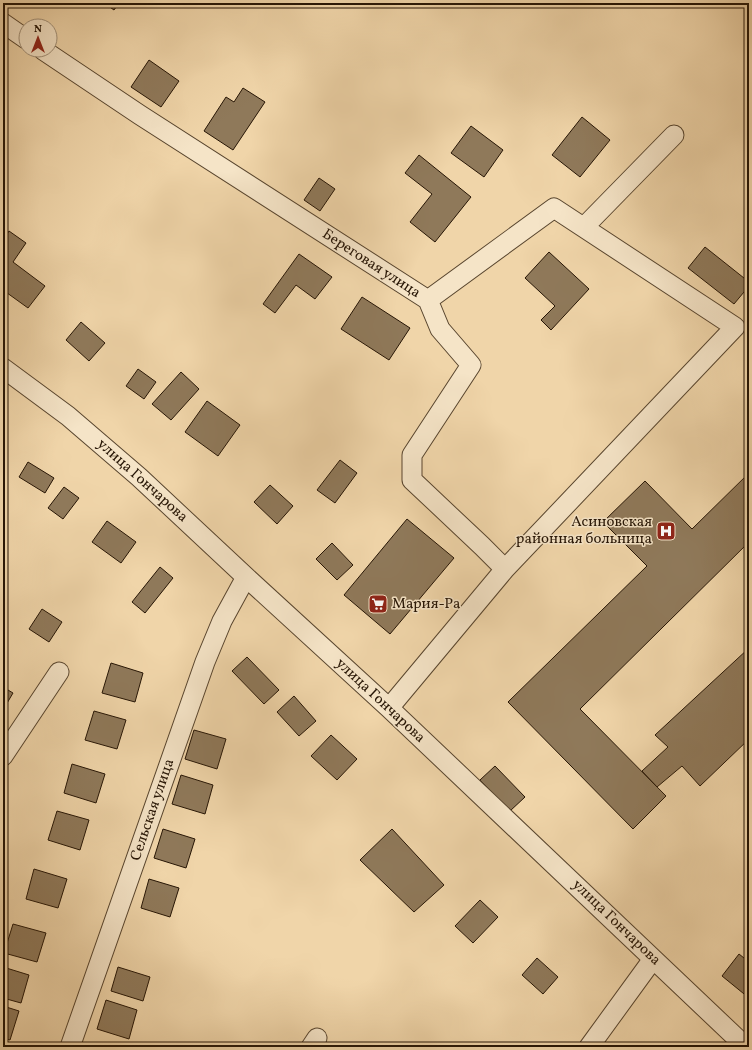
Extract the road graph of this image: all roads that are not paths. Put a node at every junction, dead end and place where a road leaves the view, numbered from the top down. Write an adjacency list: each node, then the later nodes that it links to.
1 (3, 23): 2 (street)
2 (18, 33)
3 (55, 58): 6 (street, Береговая улица)
4 (674, 136): 5 (street)
5 (584, 227): 6 (street, Береговая улица); 8 (street, Береговая улица)
6 (428, 300): 8 (street)
7 (3, 368): 9 (street, улица Гончарова)
8 (505, 569): 11 (street)
9 (246, 577): 11 (street, улица Гончарова); 14 (street, Сельская улица)
10 (59, 672): 12 (street)
11 (389, 708): 13 (street, улица Гончарова)
12 (3, 756)
13 (654, 960): 15 (street); 16 (street, улица Гончарова)
14 (70, 1047)
15 (589, 1047)
16 (746, 1047)

